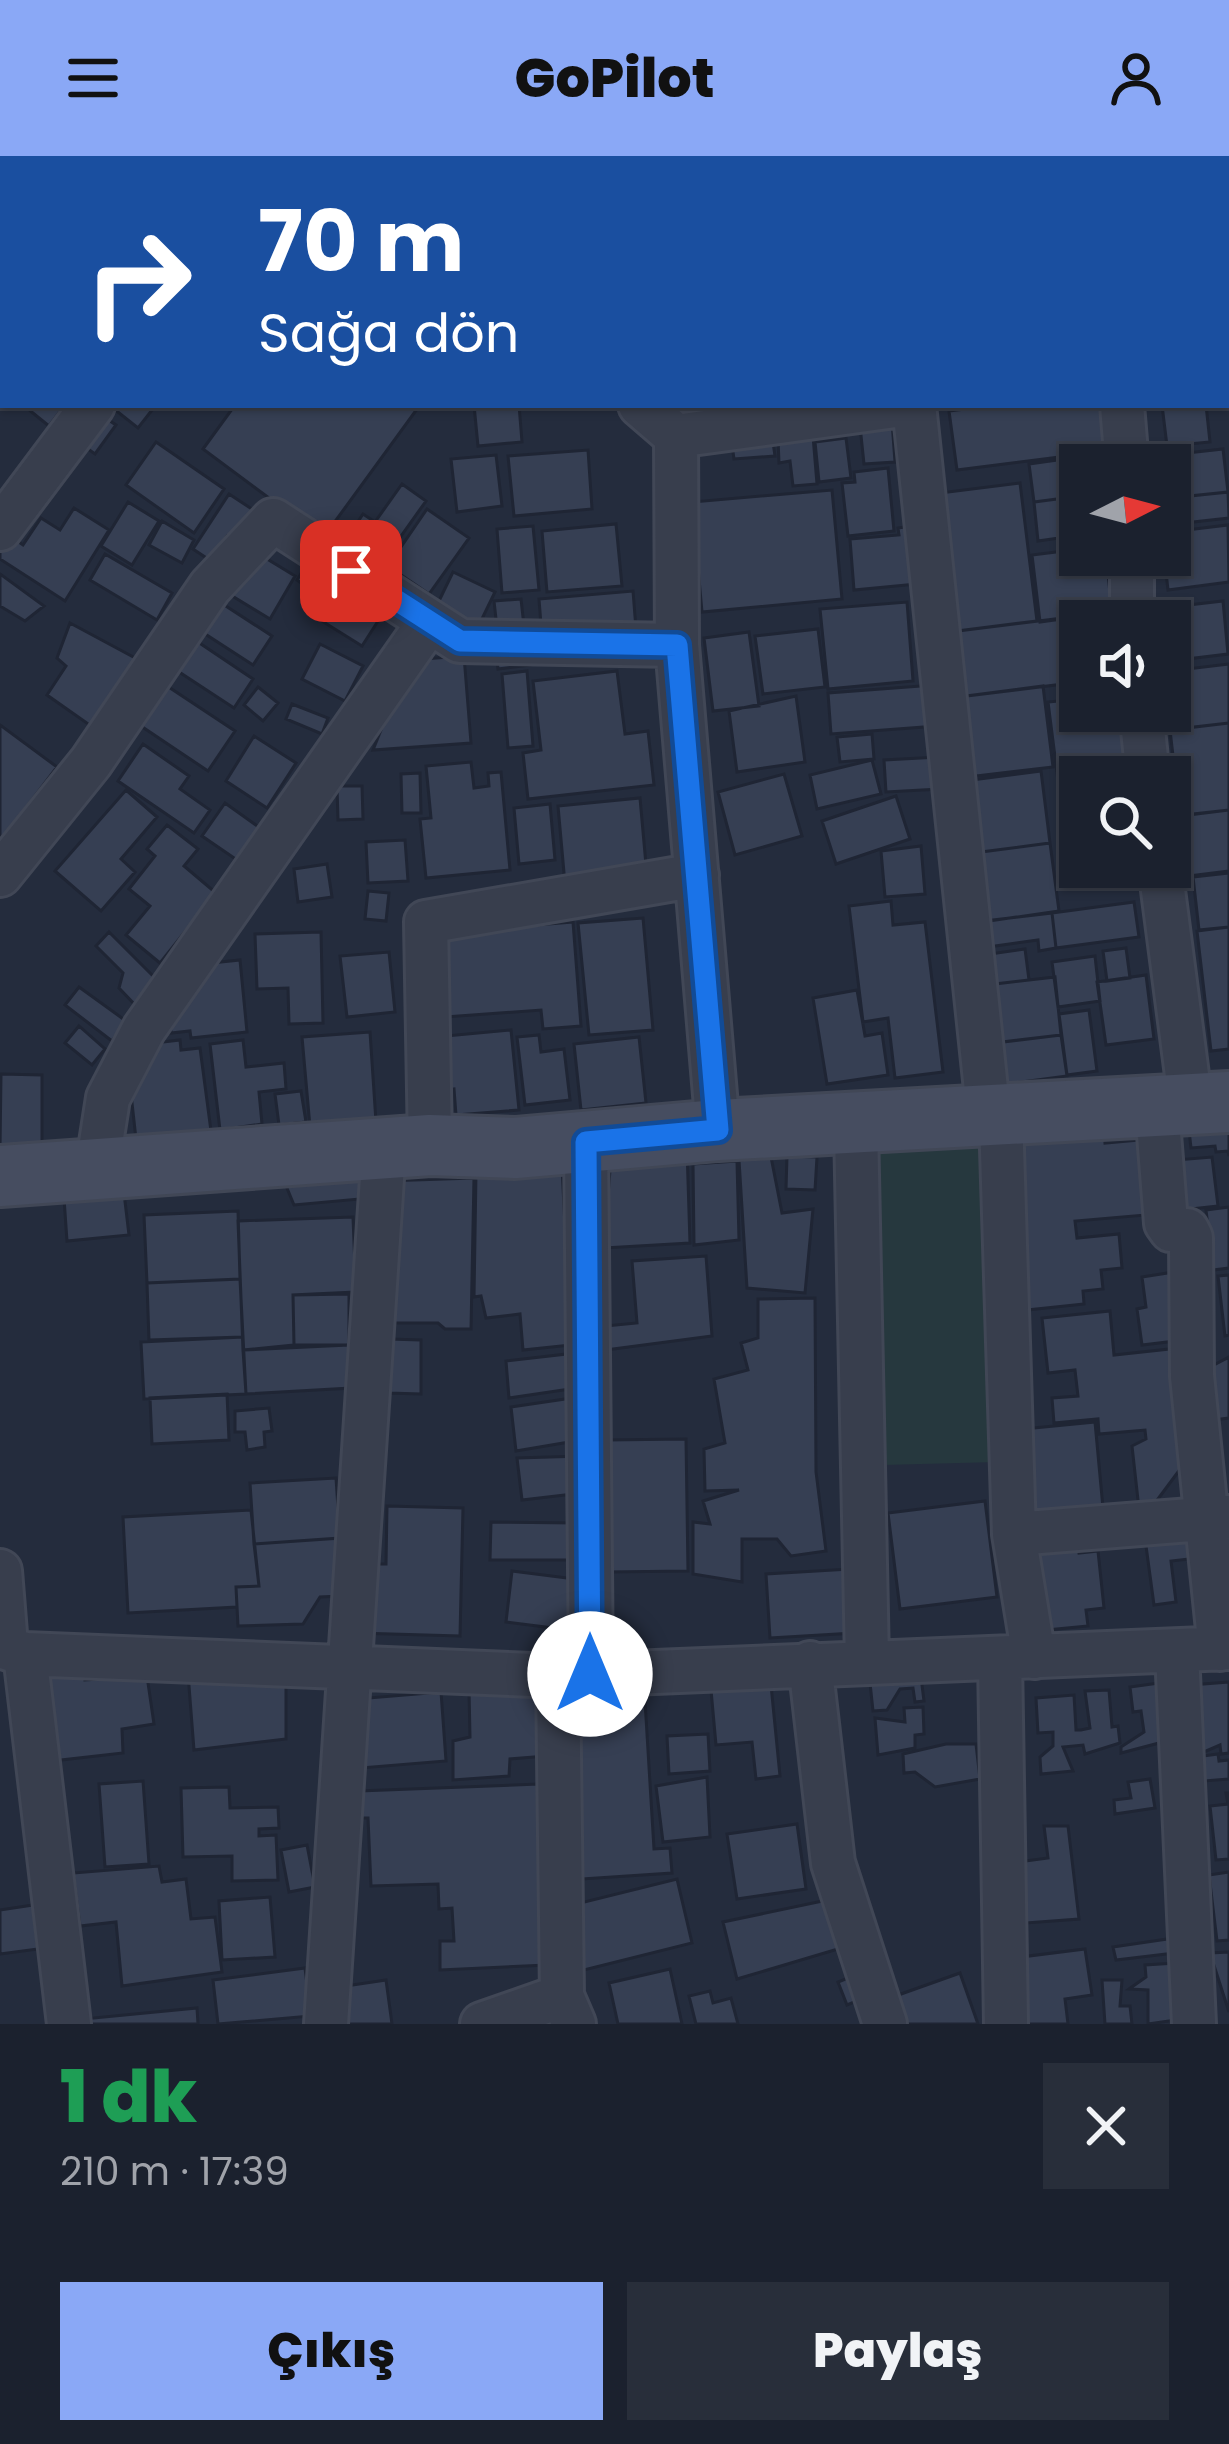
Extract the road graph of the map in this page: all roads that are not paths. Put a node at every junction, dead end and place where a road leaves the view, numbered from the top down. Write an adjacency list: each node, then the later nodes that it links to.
1 (91, 408): 8 (street)
2 (643, 408): 6 (street)
3 (880, 408): 6 (street)
4 (914, 408): 15 (street)
5 (1122, 408): 7 (street)
6 (676, 436): 10 (street)
7 (1125, 444)
8 (0, 529)
9 (429, 622): 10 (street); 11 (street); 20 (street)
10 (677, 645): 12 (street)
11 (0, 874)
12 (697, 874): 17 (street); 19 (street)
13 (1163, 888): 14 (street)
14 (1193, 1106): 15 (street); 22 (street)
15 (995, 1118): 16 (street); 23 (street)
16 (856, 1126): 17 (street); 29 (street)
17 (718, 1130): 18 (street)
18 (586, 1142): 19 (street); 32 (street)
19 (407, 1147): 20 (street); 31 (street)
20 (97, 1169): 21 (street)
21 (0, 1176)
22 (1218, 1517): 23 (street); 26 (street)
23 (1014, 1534): 28 (street)
24 (0, 1571): 25 (street)
25 (10, 1648): 31 (street); 34 (street)
26 (1224, 1648): 27 (street)
27 (1177, 1652): 28 (street); 39 (street)
28 (1017, 1658): 29 (street); 38 (street)
29 (867, 1662): 30 (street)
30 (810, 1663): 32 (street); 37 (street)
31 (346, 1666): 32 (street); 35 (street)
32 (574, 1675): 33 (street)
33 (568, 2010): 36 (street)
34 (69, 2024)
35 (326, 2024)
36 (482, 2024)
37 (885, 2024)
38 (1006, 2024)
39 (1194, 2024)

